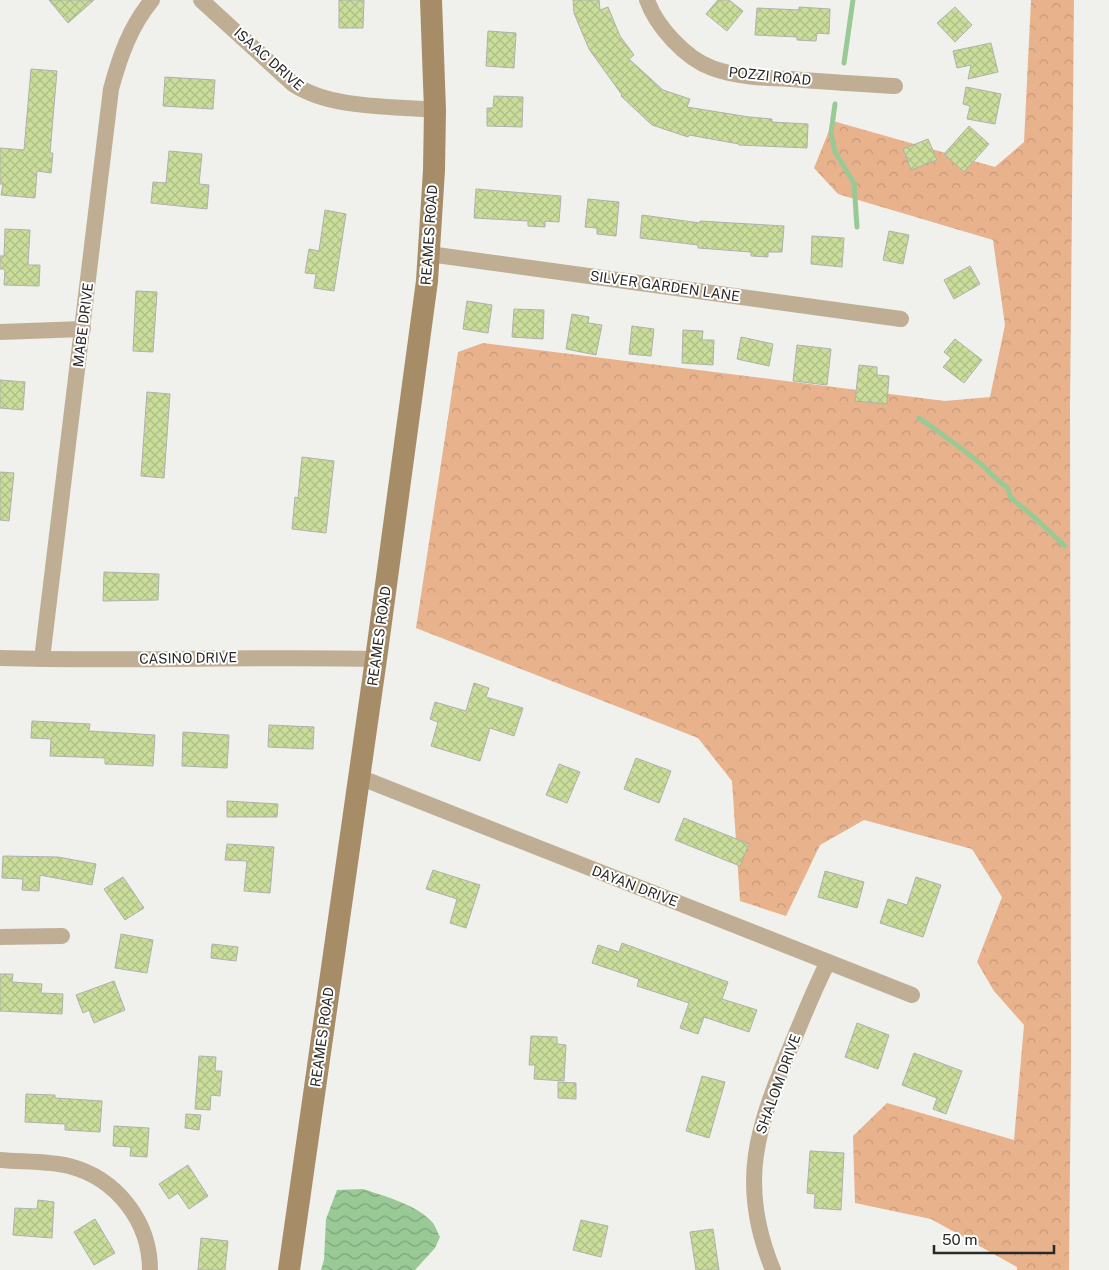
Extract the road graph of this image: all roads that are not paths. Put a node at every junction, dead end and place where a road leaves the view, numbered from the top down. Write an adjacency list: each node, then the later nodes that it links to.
1 (152, 0): 9 (street, MABE DRIVE)
2 (201, 0): 6 (street, ISAAC DRIVE)
3 (431, 0): 6 (main road, REAMES ROAD)
4 (647, 0): 5 (street, POZZI ROAD)
5 (895, 86)
6 (434, 110): 7 (main road, REAMES ROAD)
7 (429, 254): 8 (street, SILVER GARDEN LANE); 13 (main road, REAMES ROAD)
8 (901, 319)
9 (83, 330): 10 (street); 12 (street, MABE DRIVE)
10 (0, 332)
11 (0, 658): 12 (street, CASINO DRIVE)
12 (42, 659): 13 (street, CASINO DRIVE)
13 (376, 659): 14 (main road, REAMES ROAD)
14 (359, 777): 17 (street, DAYAN DRIVE); 21 (main road, REAMES ROAD)
15 (62, 936): 16 (street)
16 (0, 937)
17 (828, 962): 18 (street, DAYAN DRIVE); 22 (street, SHALOM DRIVE)
18 (912, 995)
19 (0, 1160): 20 (street)
20 (150, 1270)
21 (289, 1270)
22 (773, 1270)

